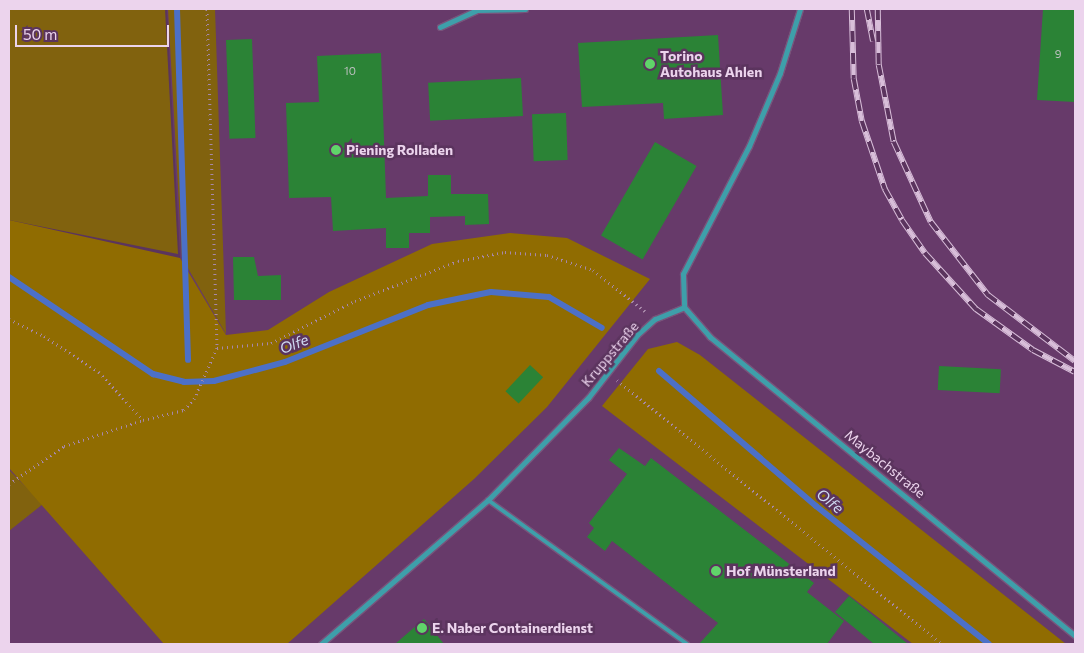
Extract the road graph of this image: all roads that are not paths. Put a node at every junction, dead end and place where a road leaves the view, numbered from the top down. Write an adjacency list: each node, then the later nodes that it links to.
1 (526, 9): 3 (street)
2 (800, 9): 4 (street)
3 (440, 27)
4 (684, 307): 5 (street, Kruppstraße); 6 (street, Maybachstraße)
5 (488, 500): 7 (street, Kruppstraße); 8 (lane)
6 (1075, 636)
7 (321, 644)
8 (687, 644)

